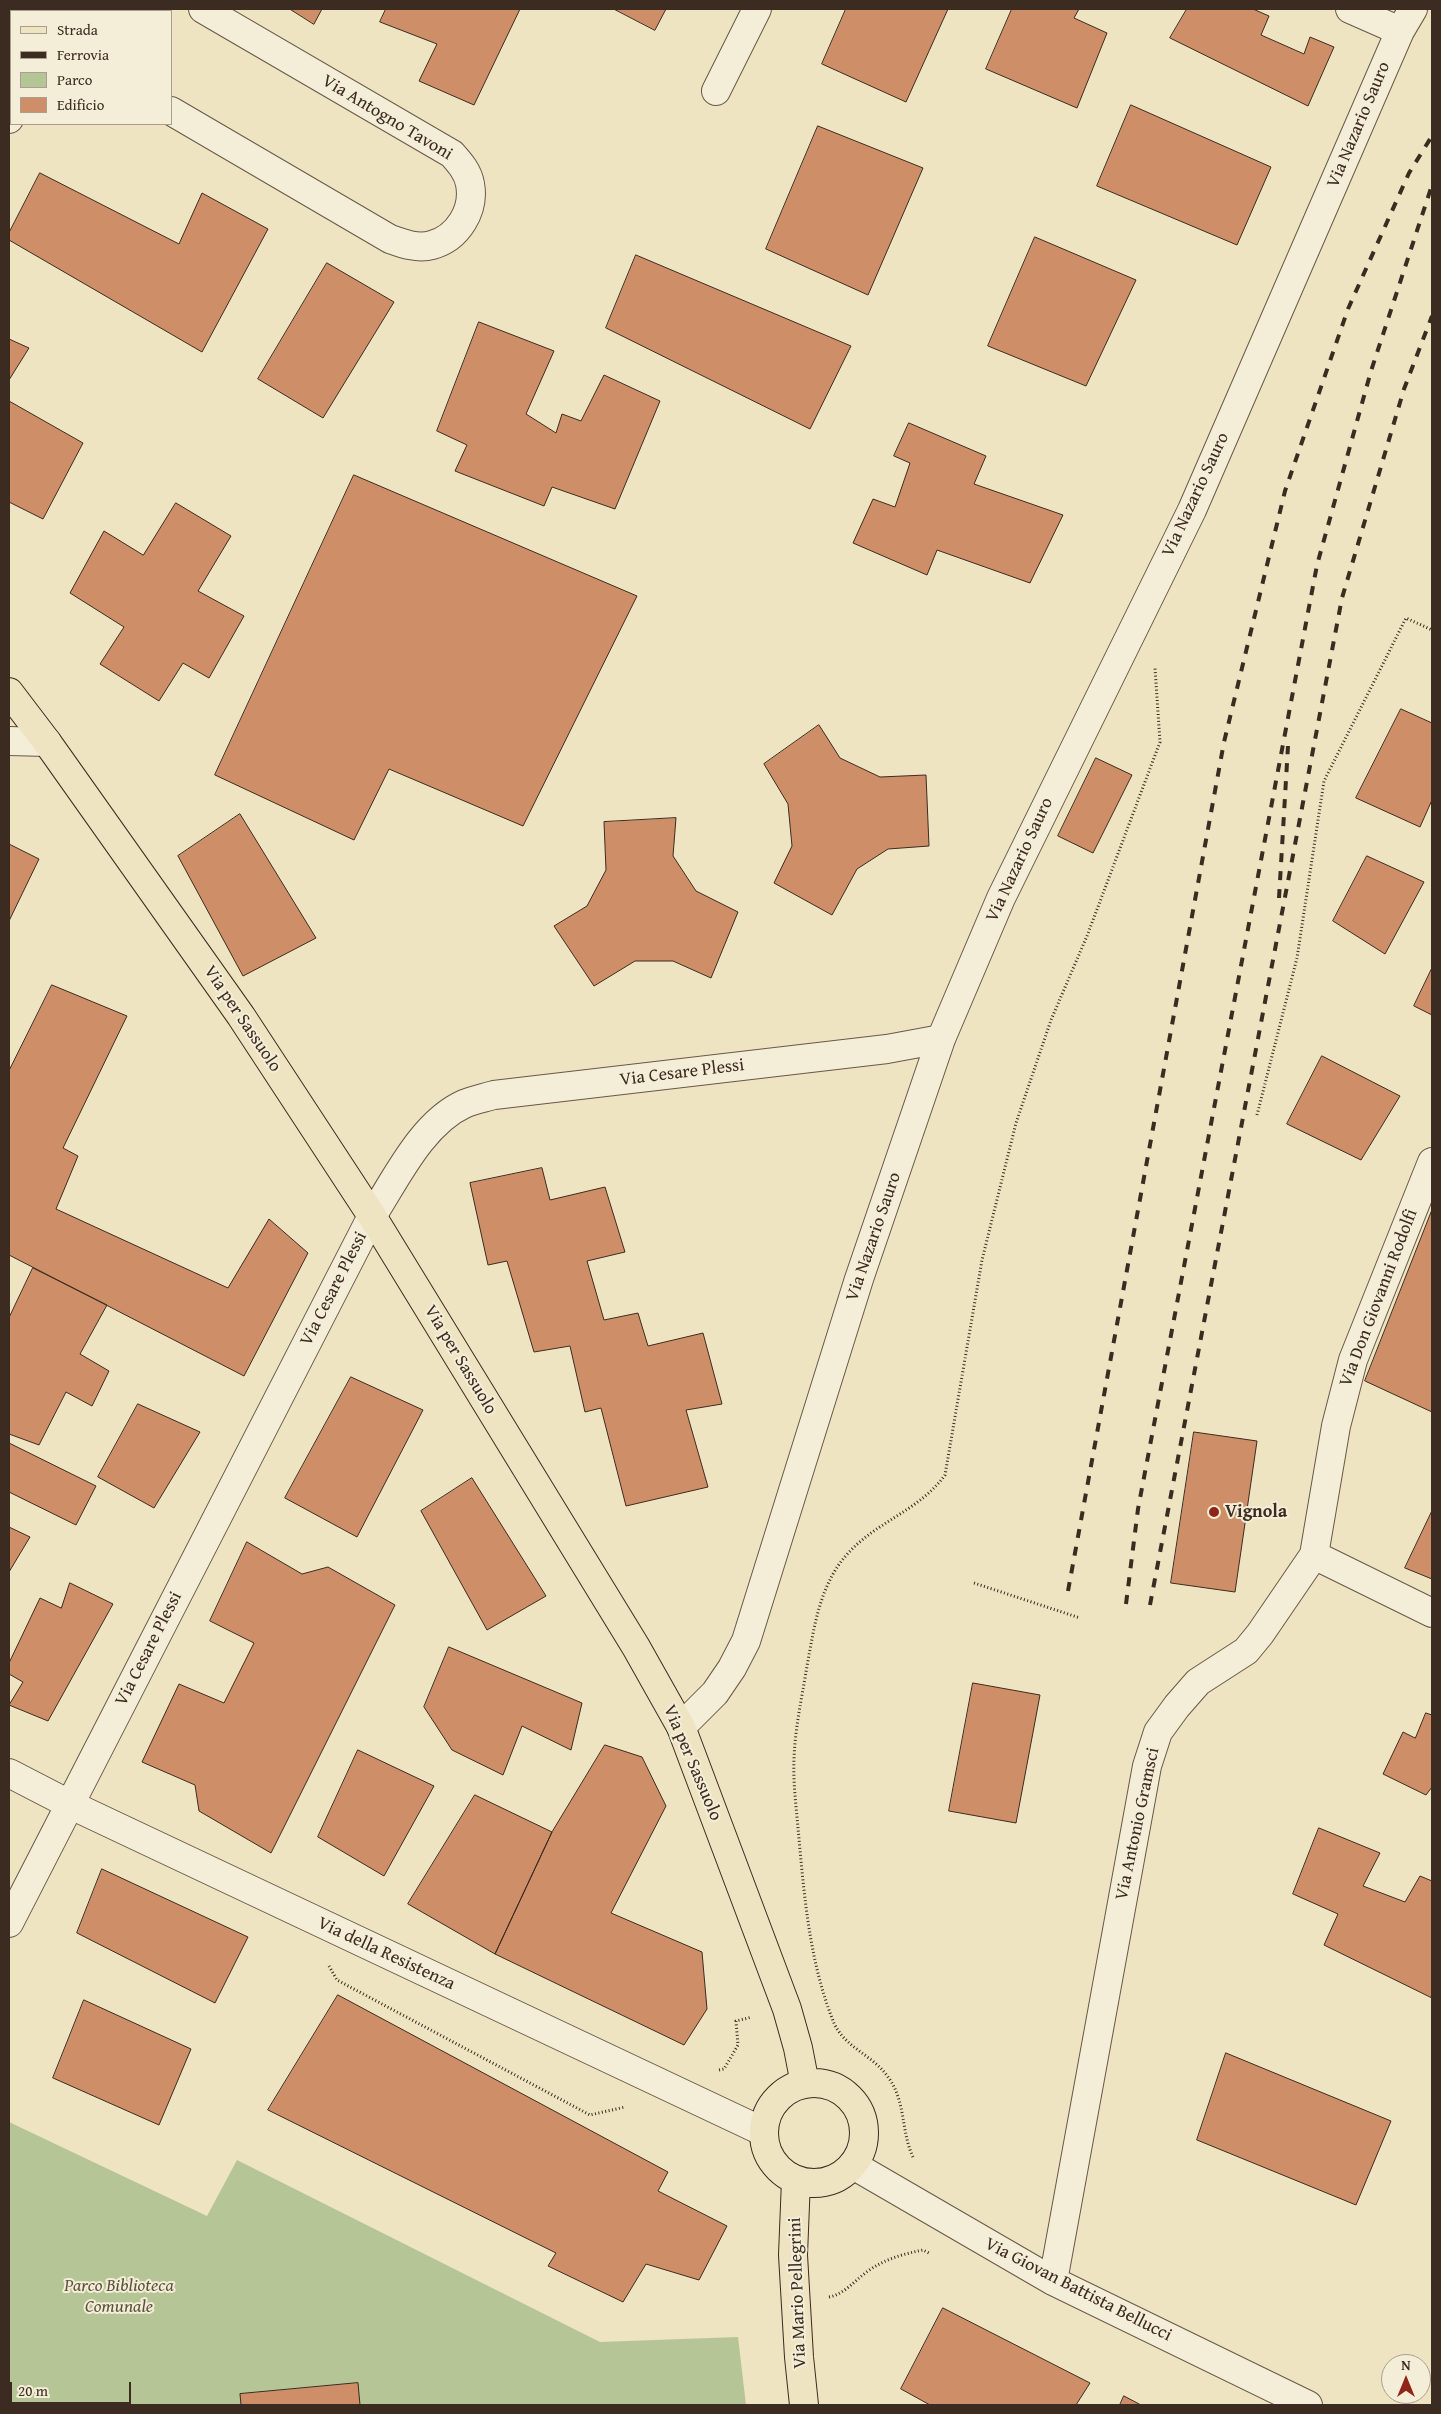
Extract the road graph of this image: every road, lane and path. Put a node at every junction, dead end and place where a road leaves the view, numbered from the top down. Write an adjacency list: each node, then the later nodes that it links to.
1 (203, 9): 6 (street, Via Antogno Tavoni)
2 (757, 9): 5 (street)
3 (1350, 9): 4 (street)
4 (1406, 20): 12 (street, Via Nazario Sauro)
5 (716, 91)
6 (172, 112)
7 (1432, 630): 13 (path)
8 (1158, 660): 26 (path)
9 (9, 692): 11 (main road, Via per Sassuolo)
10 (9, 741): 11 (street)
11 (47, 742): 15 (main road, Via per Sassuolo)
12 (941, 1039): 15 (street, Via Cesare Plessi); 20 (street, Via Nazario Sauro)
13 (1257, 1115)
14 (1432, 1162): 16 (street, Via Don Giovanni Rodolfi)
15 (372, 1216): 20 (main road, Via per Sassuolo); 22 (street, Via Cesare Plessi)
16 (1314, 1555): 18 (street); 30 (street, Via Antonio Gramsci)
17 (974, 1583): 19 (path)
18 (1432, 1613)
19 (1080, 1618)
20 (681, 1727): 24 (main road, Via per Sassuolo)
21 (9, 1773): 22 (street, Via della Resistenza)
22 (69, 1804): 23 (street, Via Cesare Plessi); 25 (street, Via della Resistenza)
23 (9, 1923)
24 (805, 2084): 25 (main road); 27 (main road)
25 (764, 2132): 28 (main road)
26 (915, 2160)
27 (853, 2165): 28 (main road); 30 (street, Via Giovan Battista Bellucci)
28 (796, 2180): 31 (main road, Via Mario Pellegrini)
29 (923, 2250): 31 (path)
30 (1053, 2281): 33 (street, Via Giovan Battista Bellucci)
31 (795, 2304): 32 (main road, Via Mario Pellegrini)
32 (804, 2405)
33 (1308, 2405)

